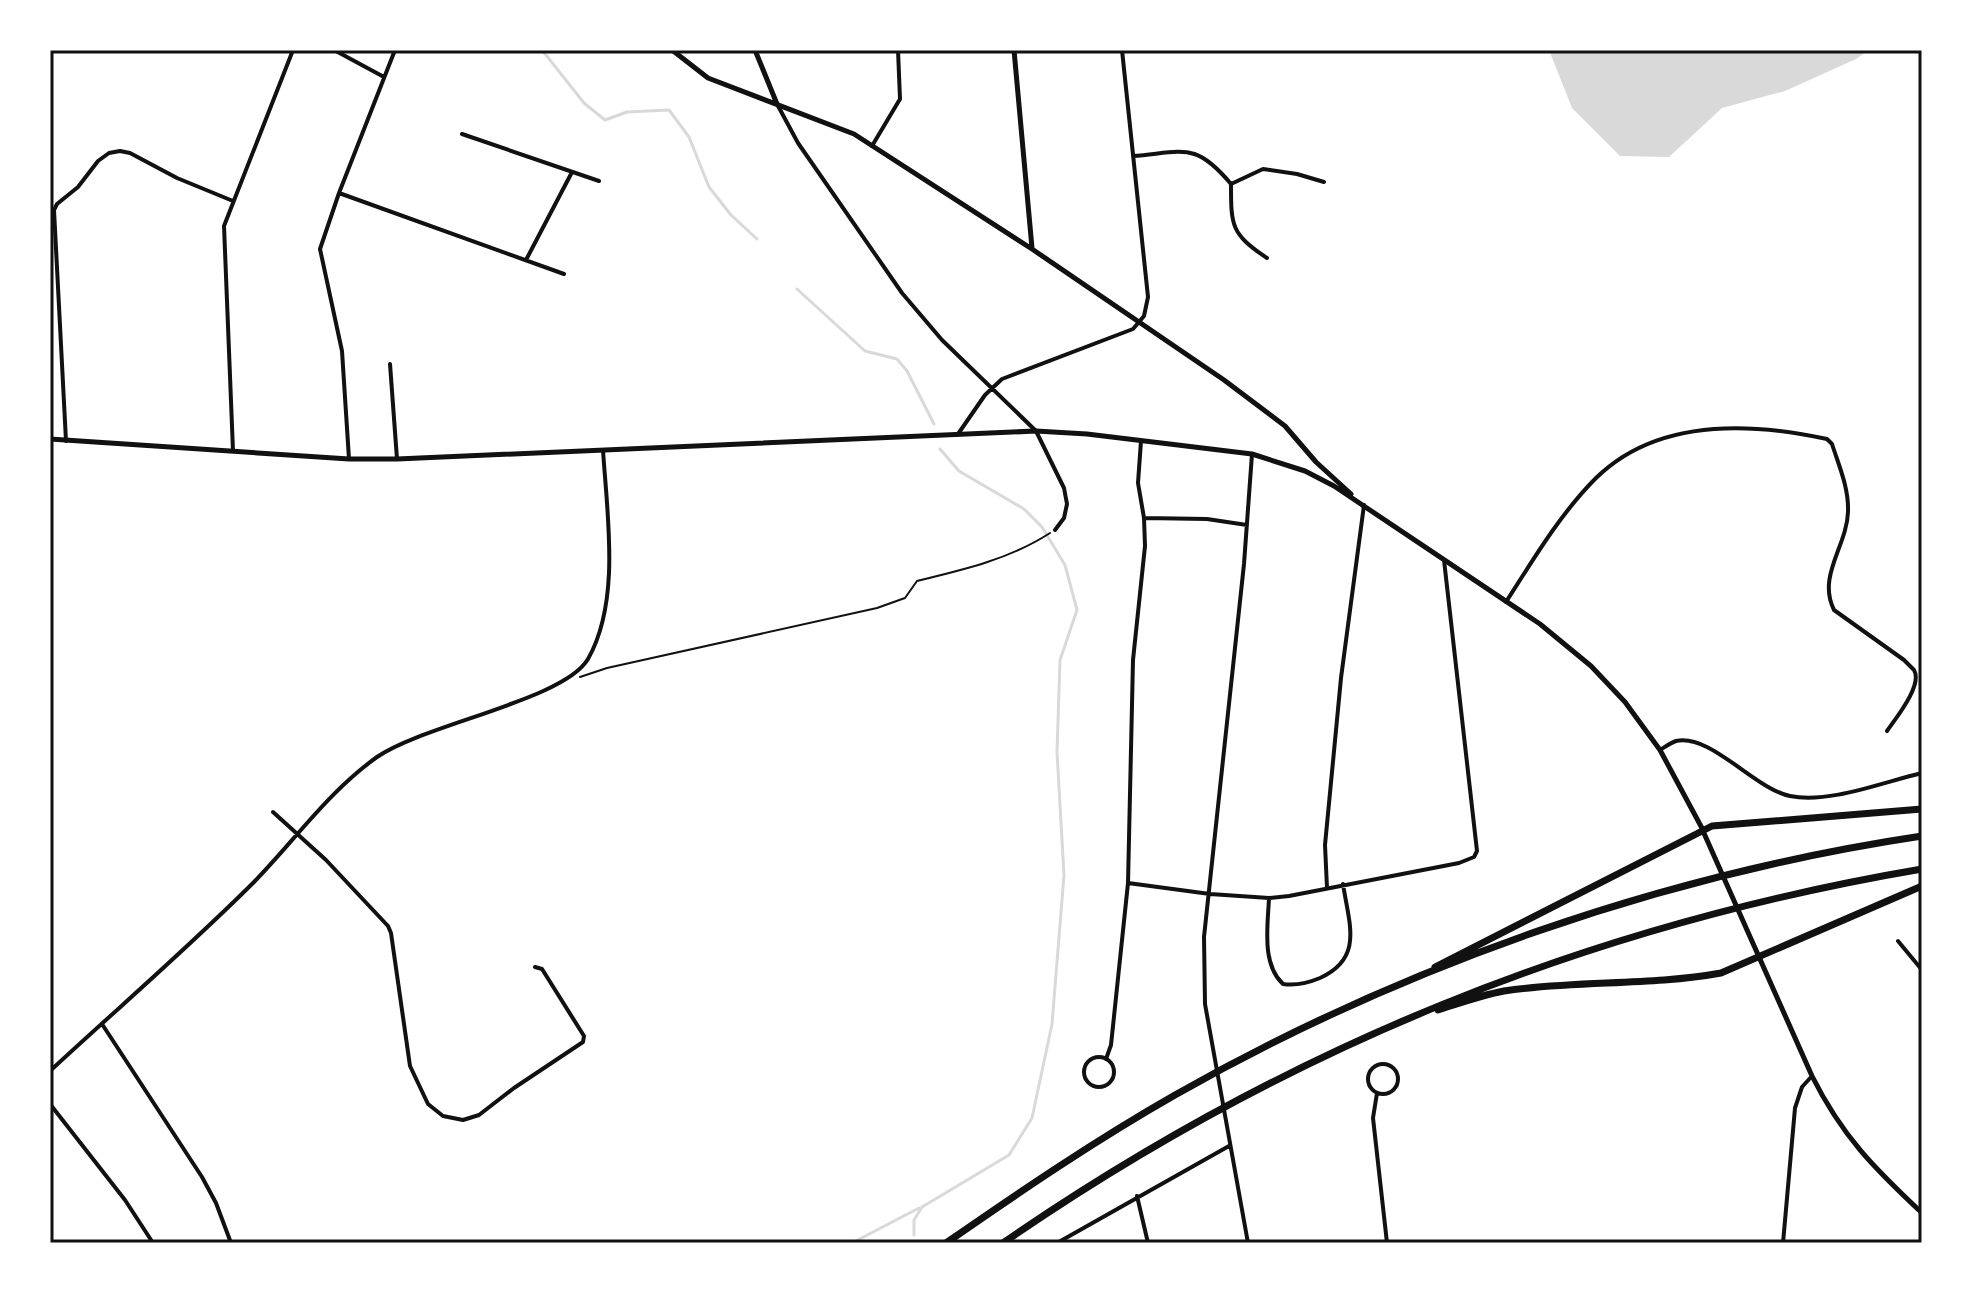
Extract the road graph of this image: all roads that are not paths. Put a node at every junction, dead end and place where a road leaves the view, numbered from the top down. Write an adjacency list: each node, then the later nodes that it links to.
1 (293, 50): 19 (street)
2 (334, 50): 9 (street)
3 (395, 50): 9 (street)
4 (672, 50): 10 (street)
5 (755, 50): 10 (street)
6 (898, 50): 12 (street)
7 (1014, 50): 20 (street)
8 (1122, 50): 13 (street)
9 (384, 77): 18 (street)
10 (777, 104): 12 (street); 26 (street)
11 (462, 134): 14 (street)
12 (872, 146): 20 (street)
13 (1133, 156): 17 (street); 24 (street)
14 (572, 173): 15 (street); 22 (street)
15 (599, 181)
16 (1324, 182): 17 (street)
17 (1231, 184): 21 (street)
18 (339, 193): 22 (street); 35 (street)
19 (233, 201): 30 (street); 33 (street)
20 (1032, 249): 24 (street)
21 (1267, 258)
22 (526, 260): 23 (street)
23 (564, 274)
24 (1139, 324): 26 (street); 37 (street)
25 (390, 364): 36 (street)
26 (991, 389): 27 (street); 28 (street)
27 (1036, 431): 28 (street); 31 (street); 40 (street)
28 (958, 434): 32 (street)
29 (50, 439): 30 (street)
30 (66, 441): 33 (street)
31 (1141, 441): 34 (street); 38 (street)
32 (603, 450): 36 (street); 49 (street)
33 (233, 452): 35 (street)
34 (1252, 454): 37 (street); 39 (street)
35 (349, 459): 36 (street)
36 (397, 459)
37 (1364, 505): 41 (street); 55 (street)
38 (1144, 518): 39 (street); 52 (street)
39 (1247, 525): 56 (street)
40 (1055, 530)
41 (1444, 560): 42 (street); 53 (street)
42 (1506, 602): 43 (street); 44 (street)
43 (1887, 731)
44 (1660, 750): 45 (street); 48 (street)
45 (1922, 773)
46 (1922, 809): 48 (highway)
47 (273, 812): 49 (street)
48 (1703, 830): 59 (street); 62 (highway)
49 (297, 832): 60 (street); 64 (street)
50 (1922, 836): 62 (highway)
51 (1922, 869): 63 (highway)
52 (1128, 883): 56 (street); 65 (street)
53 (1343, 884): 55 (street); 57 (street)
54 (1922, 886): 59 (highway)
55 (1327, 888): 57 (street)
56 (1210, 894): 57 (street); 70 (street)
57 (1269, 898)
58 (1898, 941): 61 (street)
59 (1760, 956): 63 (highway); 67 (street)
60 (535, 967)
61 (1922, 970)
62 (1381, 993): 75 (highway)
63 (1394, 1023): 76 (highway)
64 (102, 1024): 66 (street); 74 (street)
65 (1106, 1059): 65 (street)
66 (50, 1071)
67 (1812, 1076): 72 (street); 81 (street)
68 (1377, 1093): 68 (street); 80 (street)
69 (50, 1104): 73 (street)
70 (1230, 1145): 71 (street); 79 (street)
71 (1137, 1196): 77 (street); 78 (street)
72 (1922, 1213)
73 (153, 1243)
74 (231, 1243)
75 (946, 1243)
76 (1003, 1243)
77 (1057, 1243)
78 (1148, 1243)
79 (1248, 1243)
80 (1387, 1243)
81 (1783, 1243)

